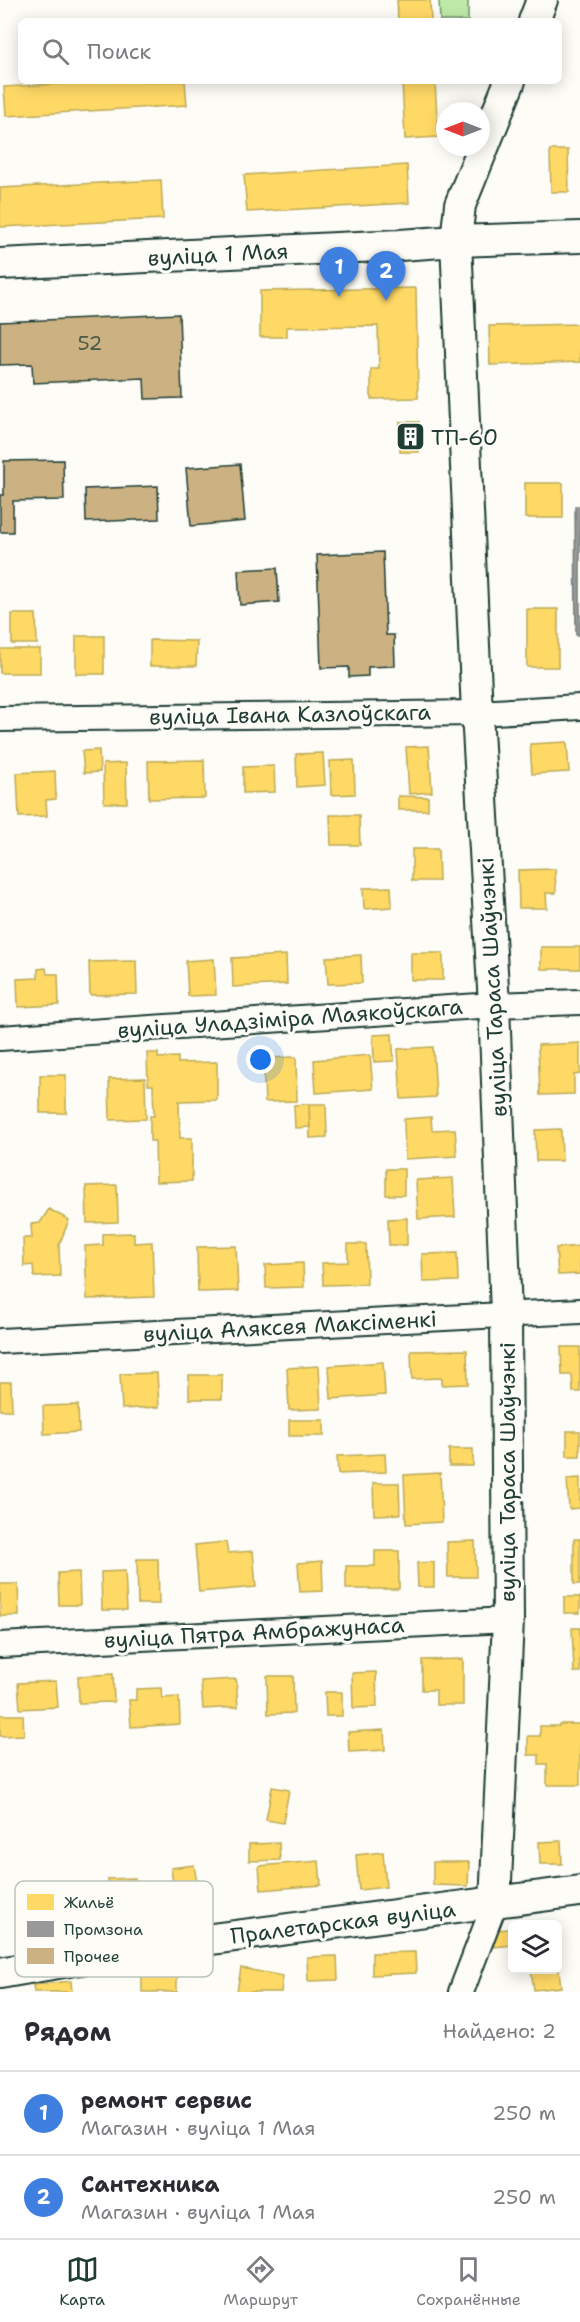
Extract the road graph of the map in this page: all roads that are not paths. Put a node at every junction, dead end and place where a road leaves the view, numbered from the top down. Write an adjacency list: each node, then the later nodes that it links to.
1 (542, 0): 2 (street)
2 (535, 18)
3 (509, 84): 5 (street, вуліца Тараса Шаўчэнкі)
4 (580, 237): 5 (street, вуліца 1 Мая)
5 (456, 241): 6 (street, вуліца 1 Мая); 8 (street, вуліца Тараса Шаўчэнкі)
6 (0, 264)
7 (580, 707): 8 (street, вуліца Івана Казлоўскага)
8 (477, 713): 9 (street, вуліца Івана Казлоўскага); 11 (street, вуліца Тараса Шаўчэнкі)
9 (0, 719)
10 (580, 1002): 11 (street, вуліца Уладзіміра Маякоўскага)
11 (494, 1005): 12 (street, вуліца Уладзіміра Маякоўскага); 14 (street, вуліца Тараса Шаўчэнкі)
12 (0, 1038)
13 (580, 1311): 14 (street, вуліца Аляксея Максіменкі)
14 (506, 1314): 15 (street, вуліца Аляксея Максіменкі); 16 (street, вуліца Тараса Шаўчэнкі)
15 (0, 1341)
16 (508, 1620): 17 (street, вуліца Пятра Амбражунаса); 19 (street, вуліца Тараса Шаўчэнкі)
17 (0, 1645)
18 (580, 1891): 19 (street, Пралетарская вуліца)
19 (495, 1903): 20 (street, Пралетарская вуліца); 23 (street)
20 (213, 1939)
21 (15, 1970): 22 (street, Пралетарская вуліца)
22 (0, 1972)
23 (460, 1992)

